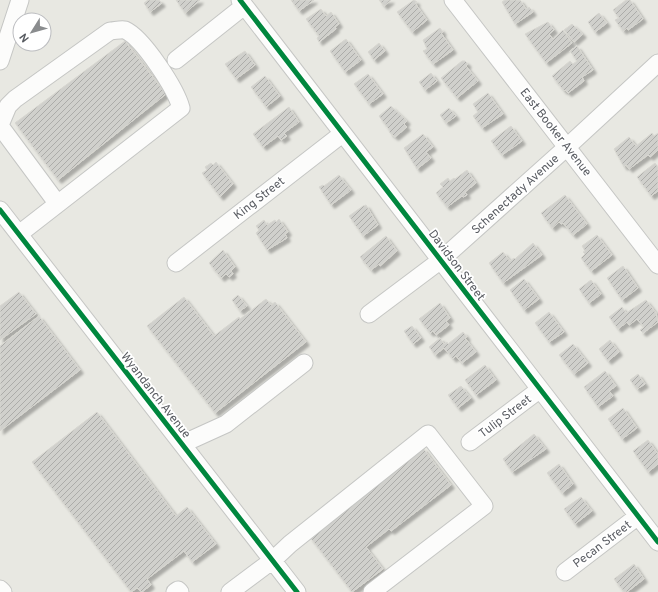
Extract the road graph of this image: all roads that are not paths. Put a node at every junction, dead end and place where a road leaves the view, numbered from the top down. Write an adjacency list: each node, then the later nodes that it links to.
1 (20, 0): 5 (street)
2 (452, 0): 9 (street, East Booker Avenue)
3 (242, 3): 4 (street); 8 (street, Davidson Street)
4 (176, 60)
5 (0, 61)
6 (658, 63): 9 (street, Schenectady Avenue)
7 (0, 126): 10 (street); 10 (street)
8 (342, 134): 13 (street, Davidson Street); 14 (street, King Street)
9 (568, 147): 13 (street, Schenectady Avenue); 15 (street, East Booker Avenue)
10 (57, 203): 12 (street)
11 (0, 210): 12 (street, Wyandanch Avenue)
12 (19, 234): 20 (street, Wyandanch Avenue)
13 (441, 260): 16 (street, Schenectady Avenue); 18 (street, Davidson Street)
14 (176, 263)
15 (658, 265)
16 (370, 314)
17 (304, 363): 20 (street)
18 (539, 390): 19 (street, Tulip Street); 21 (street, Davidson Street)
19 (470, 442)
20 (182, 444): 23 (street, Wyandanch Avenue)
21 (638, 516): 22 (street, Davidson Street); 24 (street, Pecan Street)
22 (658, 542)
23 (273, 560): 29 (street); 30 (street, Wyandanch Avenue); 31 (street)
24 (565, 572)
25 (0, 589): 26 (street)
26 (3, 592)
27 (175, 592): 28 (street)
28 (180, 592)
29 (230, 592)
30 (297, 592)
31 (372, 592)

